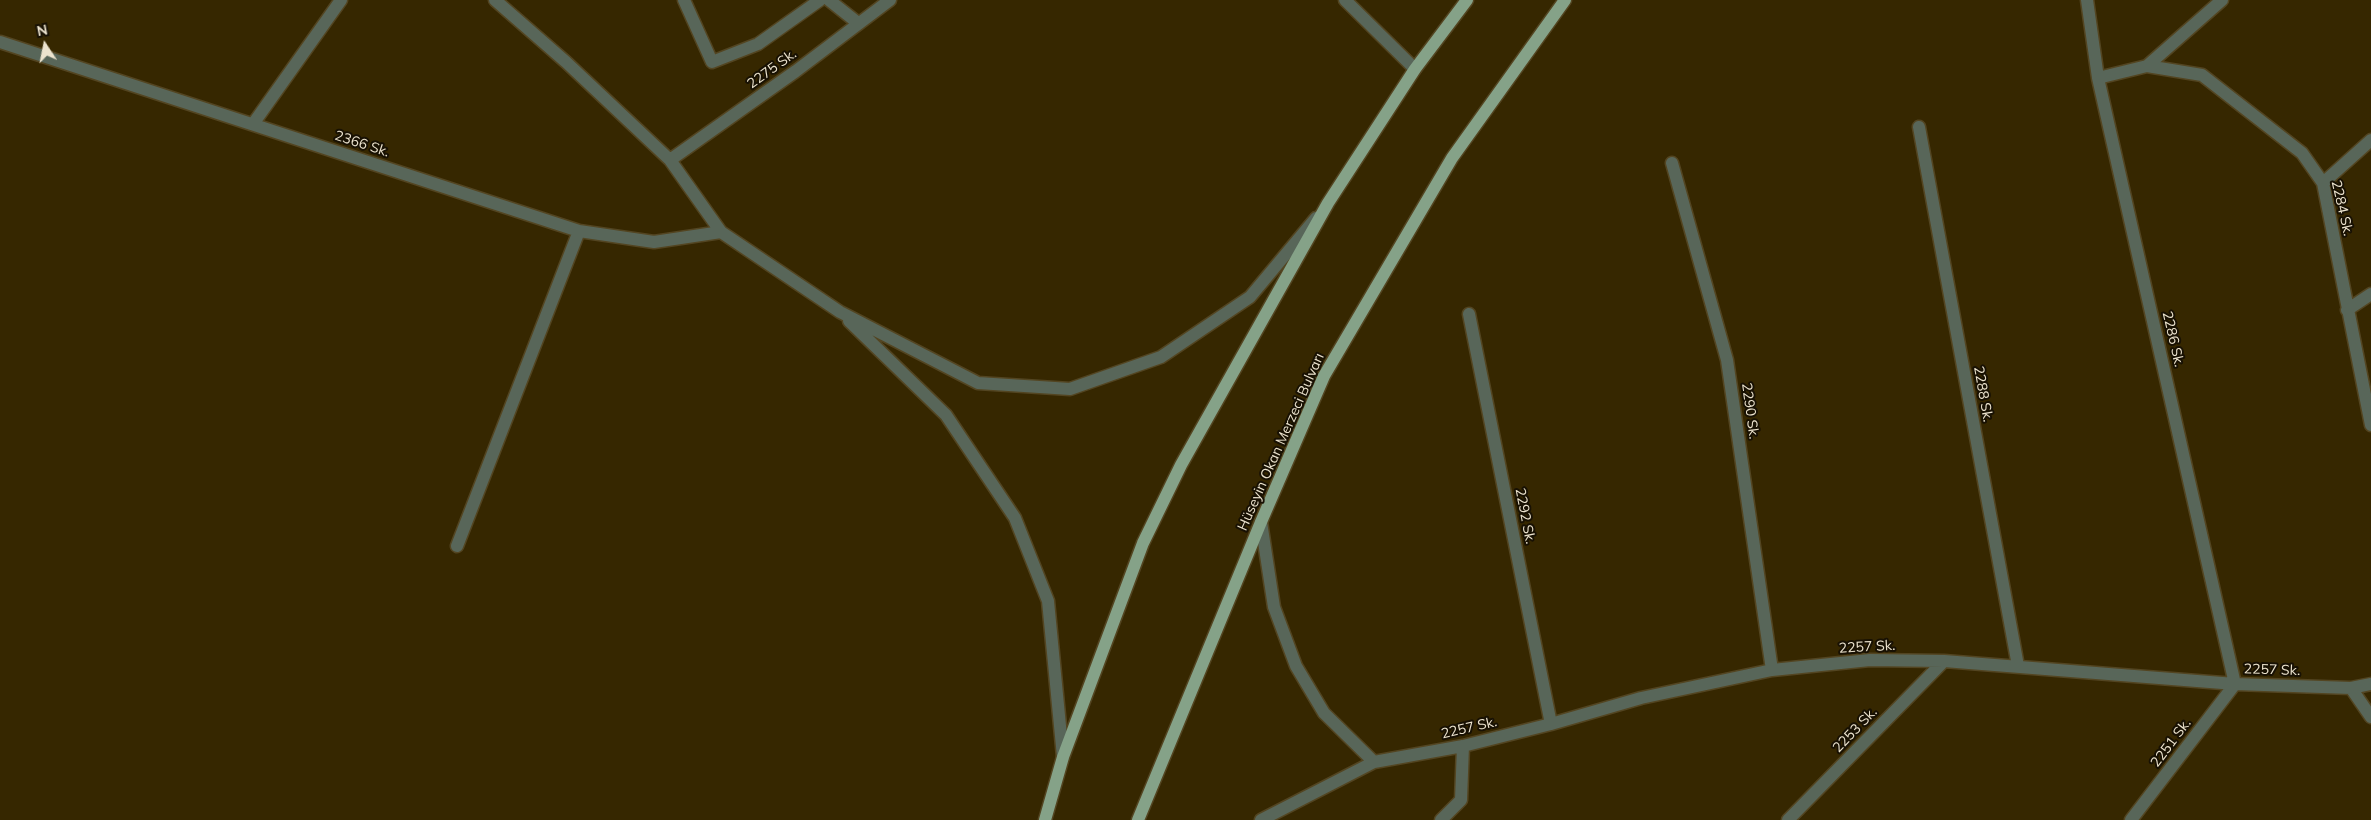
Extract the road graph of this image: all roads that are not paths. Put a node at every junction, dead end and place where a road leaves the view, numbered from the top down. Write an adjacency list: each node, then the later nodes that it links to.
1 (341, 0): 17 (street)
2 (496, 0): 20 (street)
3 (684, 0): 4 (street)
4 (820, 0)
5 (829, 0): 12 (street)
6 (890, 0): 12 (street, 2275 Sk.)
7 (1345, 0): 15 (street)
8 (1467, 0): 15 (main road)
9 (1565, 0): 31 (main road, Hüseyin Okan Merzeci Bulvarı)
10 (2087, 0): 16 (street, 2286 Sk.)
11 (2222, 0): 14 (street)
12 (858, 23): 20 (street, 2275 Sk.)
13 (0, 42): 17 (street, 2366 Sk.)
14 (2147, 66): 16 (street); 22 (street, 2284 Sk.)
15 (1416, 70): 23 (main road)
16 (2098, 78): 36 (street, 2286 Sk.)
17 (253, 124): 24 (street, 2366 Sk.)
18 (1919, 127): 34 (street, 2288 Sk.)
19 (2371, 140): 22 (street)
20 (670, 160): 25 (street)
21 (1672, 163): 35 (street, 2290 Sk.)
22 (2323, 183): 27 (street, 2284 Sk.)
23 (1328, 204): 28 (street); 42 (main road)
24 (579, 231): 25 (street, 2366 Sk.); 32 (street)
25 (721, 232): 28 (street)
26 (2371, 294): 27 (street)
27 (2347, 310): 30 (street, 2284 Sk.)
28 (840, 312): 42 (street)
29 (1469, 314): 40 (street, 2292 Sk.)
30 (2371, 425)
31 (1261, 522): 43 (street); 45 (main road, Hüseyin Okan Merzeci Bulvarı)
32 (457, 546)
33 (1944, 661): 34 (street, 2257 Sk.); 35 (street, 2257 Sk.); 48 (street, 2253 Sk.)
34 (2018, 666): 36 (street, 2257 Sk.)
35 (1772, 670): 40 (street, 2257 Sk.)
36 (2235, 684): 38 (street, 2257 Sk.); 49 (street, 2251 Sk.)
37 (2371, 684): 38 (street, 2257 Sk.)
38 (2351, 688): 39 (street)
39 (2371, 717)
40 (1551, 724): 41 (street, 2257 Sk.)
41 (1463, 746): 43 (street, 2257 Sk.); 47 (street)
42 (1064, 757): 44 (main road)
43 (1374, 762): 46 (street, 2257 Sk.)
44 (1045, 820)
45 (1138, 820)
46 (1261, 820)
47 (1441, 820)
48 (1788, 820)
49 (2131, 820)

